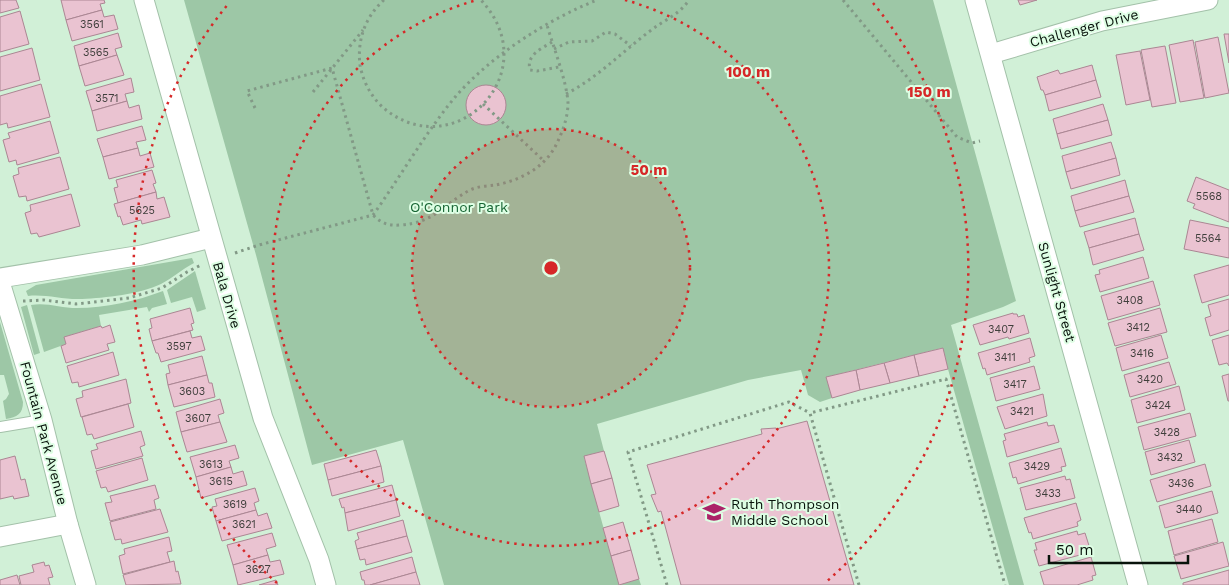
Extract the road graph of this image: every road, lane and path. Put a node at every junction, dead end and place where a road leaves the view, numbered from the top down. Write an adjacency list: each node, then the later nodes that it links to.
1 (144, 0): 26 (street, Bala Drive)
2 (384, 0): 10 (path)
3 (480, 0): 14 (path)
4 (597, 0): 9 (path)
5 (689, 0): 12 (path)
6 (844, 0): 23 (path)
7 (975, 0): 15 (street, Sunlight Street)
8 (1208, 0): 15 (street, Challenger Drive)
9 (547, 25): 11 (path); 14 (path)
10 (364, 29): 17 (path); 22 (path)
11 (552, 42): 13 (path); 16 (path)
12 (631, 46): 13 (path); 19 (path)
13 (554, 49): 16 (path)
14 (505, 53): 20 (path); 22 (path)
15 (990, 54): 40 (street, Sunlight Street)
16 (559, 67): 19 (path)
17 (332, 68): 18 (path); 21 (path); 25 (path)
18 (313, 92)
19 (566, 94): 24 (path)
20 (483, 104): 22 (path); 24 (path)
21 (255, 108)
22 (434, 126): 25 (path)
23 (980, 141)
24 (544, 161): 25 (path)
25 (372, 215): 27 (path)
26 (211, 238): 27 (street, Bala Drive); 28 (street)
27 (216, 260): 29 (path); 36 (street, Bala Drive)
28 (0, 280): 29 (street, Fountain Park Avenue)
29 (7, 303): 31 (street, Fountain Park Avenue)
30 (810, 413): 37 (path); 38 (path); 39 (path)
31 (42, 420): 32 (lane); 33 (street, Fountain Park Avenue)
32 (0, 427)
33 (68, 524): 34 (street); 35 (street, Fountain Park Avenue)
34 (0, 537)
35 (86, 585)
36 (326, 585)
37 (667, 585)
38 (859, 585)
39 (1005, 585)
40 (1138, 585)

